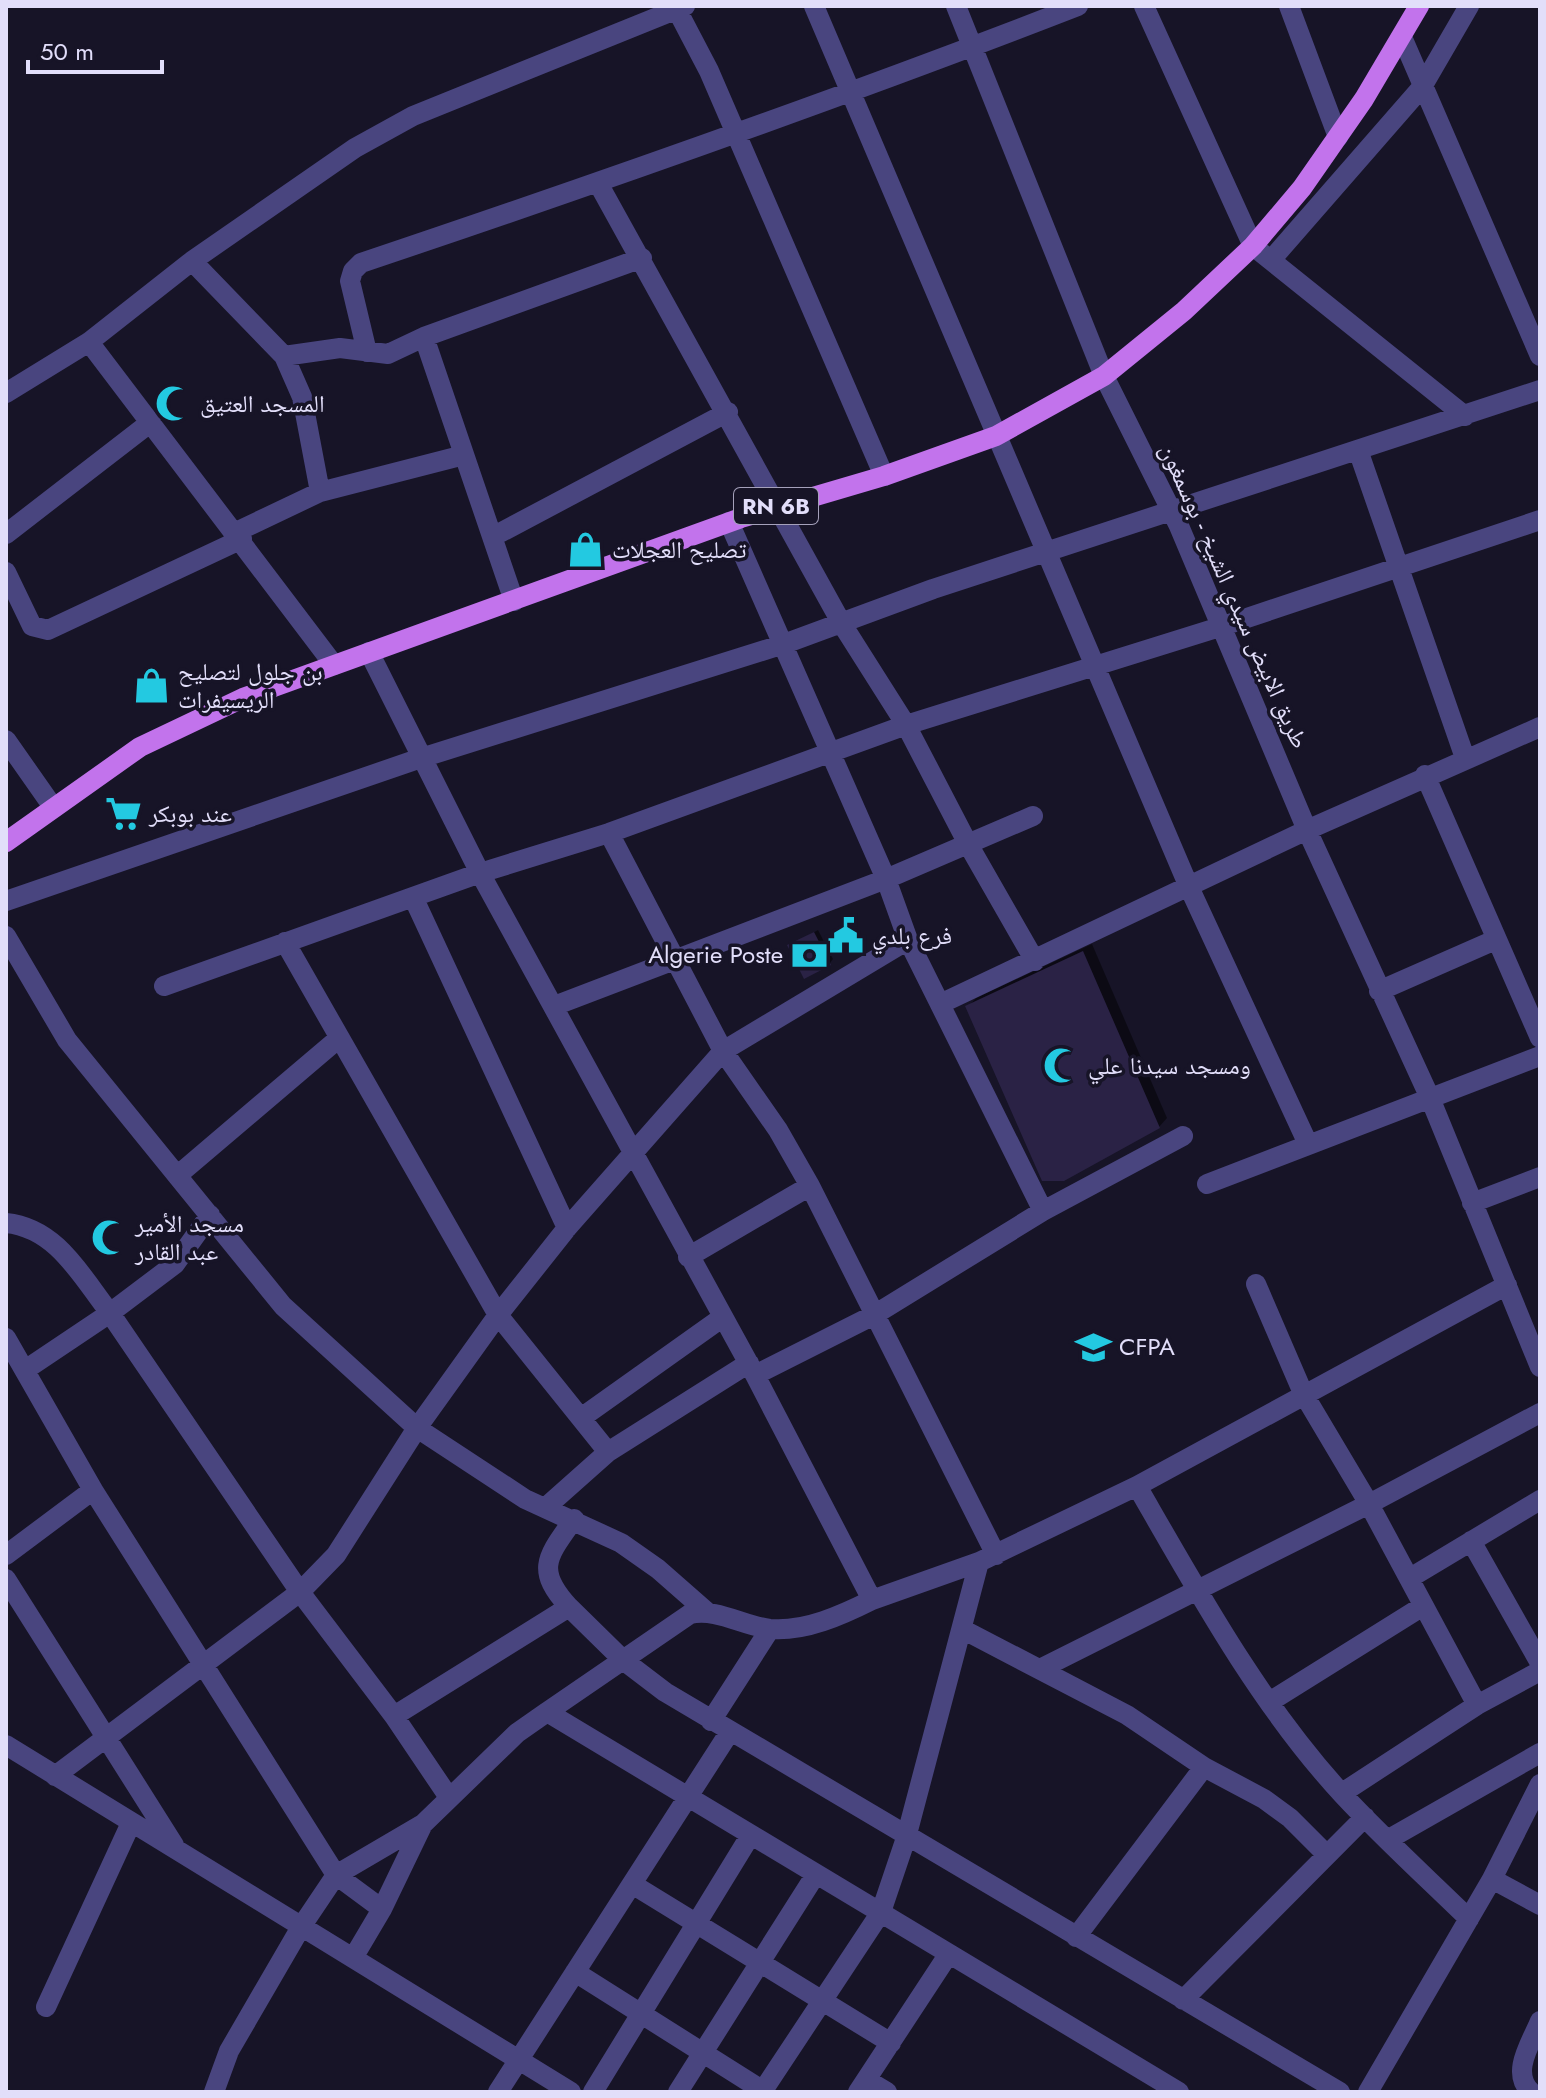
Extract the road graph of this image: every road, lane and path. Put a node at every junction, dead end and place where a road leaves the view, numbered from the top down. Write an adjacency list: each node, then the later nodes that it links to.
1 (814, 6): 12 (street)
2 (956, 6): 10 (street, طريق الابيض سيدي الشيخ - بوسمغون)
3 (1078, 6): 10 (street)
4 (1144, 6): 16 (street)
5 (1289, 6): 14 (street)
6 (1419, 6): 9 (main road, RN 6B)
7 (1469, 6): 11 (street)
8 (679, 7): 13 (street); 19 (street)
9 (1402, 37): 11 (street); 14 (main road, RN 6B)
10 (972, 47): 12 (street); 25 (street, طريق الابيض سيدي الشيخ - بوسمغون)
11 (1422, 87): 18 (street); 24 (street)
12 (850, 89): 13 (street); 31 (street)
13 (737, 135): 15 (street); 34 (street)
14 (1338, 137): 16 (main road, RN 6B)
15 (598, 183): 17 (street); 22 (street)
16 (1253, 246): 18 (street); 25 (main road, RN 6B)
17 (642, 258): 20 (street); 28 (street)
18 (1271, 260): 29 (street)
19 (192, 261): 21 (street); 23 (street)
20 (424, 337): 22 (street); 33 (street)
21 (89, 342): 27 (street); 30 (street)
22 (367, 352): 23 (street)
23 (284, 356): 35 (street)
24 (1540, 356)
25 (1104, 376): 31 (main road, RN 6B); 37 (street, طريق الابيض سيدي الشيخ - بوسمغون)
26 (1540, 390): 29 (street)
27 (6, 393)
28 (728, 412): 36 (street); 42 (street)
29 (1465, 416): 32 (street)
30 (151, 422): 40 (street); 41 (street)
31 (996, 436): 34 (main road, RN 6B); 43 (street)
32 (1358, 450): 37 (street); 44 (street)
33 (464, 455): 35 (street); 42 (street)
34 (884, 476): 36 (main road, RN 6B)
35 (320, 492): 41 (street)
36 (779, 505): 39 (main road, RN 6B); 47 (street)
37 (1173, 511): 43 (street); 48 (street, طريق الابيض سيدي الشيخ - بوسمغون)
38 (1540, 520): 44 (street)
39 (729, 522): 46 (main road, RN 6B); 49 (street)
40 (6, 534)
41 (239, 536): 45 (street); 51 (street)
42 (494, 536): 46 (street)
43 (1048, 551): 47 (street); 52 (street)
44 (1398, 567): 48 (street); 58 (street)
45 (7, 579)
46 (514, 601): 50 (main road, RN 6B)
47 (842, 624): 49 (street); 53 (street)
48 (1223, 626): 52 (street); 62 (street, طريق الابيض سيدي الشيخ - بوسمغون)
49 (784, 644): 56 (street); 57 (street)
50 (369, 652): 51 (main road, RN 6B); 57 (street)
51 (334, 665): 60 (main road, RN 6B)
52 (1097, 665): 53 (street); 68 (street)
53 (906, 725): 56 (street); 65 (street)
54 (1538, 734): 58 (street)
55 (6, 740): 60 (street)
56 (831, 752): 63 (street); 67 (street)
57 (421, 758): 66 (street); 70 (street)
58 (1465, 758): 59 (street)
59 (1425, 775): 62 (street); 73 (street)
60 (53, 807): 64 (main road, RN 6B)
61 (1033, 816): 65 (street)
62 (1307, 830): 68 (street); 78 (street, طريق الابيض سيدي الشيخ - بوسمغون)
63 (609, 833): 66 (street); 75 (street)
64 (6, 842)
65 (968, 844): 67 (street); 76 (street)
66 (480, 873): 69 (street); 80 (street)
67 (886, 879): 72 (street); 75 (street)
68 (1189, 887): 76 (street); 87 (street)
69 (414, 899): 74 (street); 97 (street)
70 (6, 901)
71 (6, 936): 89 (street)
72 (908, 940): 79 (street); 83 (street)
73 (1495, 940): 78 (street); 81 (street)
74 (285, 942): 77 (street); 82 (street)
75 (678, 960): 80 (street); 83 (street)
76 (1035, 961): 79 (street)
77 (164, 986)
78 (1379, 991): 85 (street, طريق الابيض سيدي الشيخ - بوسمغون)
79 (940, 1004): 94 (street)
80 (554, 1006): 88 (street)
81 (1540, 1038)
82 (338, 1039): 89 (street); 102 (street)
83 (723, 1051): 88 (street); 92 (street)
84 (1540, 1056): 85 (street)
85 (1430, 1098): 87 (street); 93 (street, طريق الابيض سيدي الشيخ - بوسمغون)
86 (1183, 1136): 94 (street)
87 (1308, 1144): 91 (street)
88 (632, 1152): 97 (street); 98 (street)
89 (178, 1175): 95 (street)
90 (1540, 1177): 93 (street)
91 (1207, 1184)
92 (810, 1186): 98 (street); 103 (street)
93 (1472, 1203): 100 (street, طريق الابيض سيدي الشيخ - بوسمغون)
94 (1043, 1211): 103 (street)
95 (210, 1215): 101 (street); 112 (street)
96 (6, 1223): 101 (street)
97 (567, 1228): 102 (street)
98 (688, 1257): 104 (street)
99 (1256, 1284): 109 (street)
100 (1507, 1285): 105 (street, طريق الابيض سيدي الشيخ - بوسمغون); 109 (street)
101 (110, 1313): 106 (street); 126 (street)
102 (498, 1315): 111 (street); 112 (street)
103 (874, 1315): 108 (street); 122 (street)
104 (723, 1317): 108 (street); 111 (street)
105 (1532, 1324): 107 (street, طريق الابيض سيدي الشيخ - بوسمغون)
106 (13, 1355): 115 (street)
107 (1540, 1367)
108 (752, 1369): 113 (street); 127 (street)
109 (1303, 1393): 114 (street); 117 (street)
110 (1540, 1413): 117 (street)
111 (581, 1418): 113 (street)
112 (417, 1428): 118 (street); 126 (street)
113 (608, 1452): 118 (street)
114 (1137, 1486): 122 (street); 125 (street)
115 (93, 1490): 121 (street); 134 (street)
116 (1540, 1500): 120 (street)
117 (1369, 1504): 123 (street); 125 (street)
118 (545, 1508): 119 (street)
119 (574, 1519): 129 (street); 130 (street)
120 (1471, 1541): 123 (street); 135 (street)
121 (6, 1555)
122 (987, 1558): 127 (street); 132 (street)
123 (1410, 1578): 128 (street)
124 (6, 1579): 144 (street)
125 (1198, 1590): 136 (street); 138 (street)
126 (300, 1592): 134 (street); 141 (street)
127 (872, 1600): 131 (street)
128 (1423, 1606): 138 (street); 139 (street)
129 (569, 1607): 133 (street); 141 (street)
130 (707, 1612): 131 (street); 133 (street)
131 (770, 1629): 142 (street)
132 (962, 1629): 136 (street); 157 (street)
133 (623, 1660): 140 (street); 142 (street)
134 (203, 1662): 144 (street); 162 (street)
135 (1540, 1663)
136 (1040, 1669): 147 (street)
137 (1540, 1671): 139 (street)
138 (1271, 1701): 150 (street)
139 (1477, 1705): 150 (street)
140 (547, 1712): 151 (street); 152 (street)
141 (394, 1716): 151 (street)
142 (711, 1721): 143 (street)
143 (729, 1733): 152 (street); 157 (street)
144 (105, 1738): 148 (street); 159 (street)
145 (6, 1745): 148 (street)
146 (1540, 1753): 158 (street)
147 (1204, 1767): 160 (street); 171 (street)
148 (55, 1776): 154 (street)
149 (1540, 1784): 163 (street)
150 (1342, 1793): 153 (street)
151 (448, 1796): 155 (street)
152 (688, 1797): 156 (street); 164 (street)
153 (1365, 1817): 158 (street); 160 (street)
154 (131, 1823): 159 (street); 178 (street)
155 (423, 1824): 162 (street); 166 (street)
156 (750, 1836): 161 (street); 169 (street)
157 (906, 1838): 167 (street); 171 (street)
158 (1389, 1839): 168 (street)
159 (178, 1852): 170 (street)
160 (1326, 1854): 177 (street)
161 (816, 1874): 167 (street); 174 (street)
162 (336, 1875): 166 (street); 170 (street)
163 (1492, 1879): 165 (street); 168 (street)
164 (632, 1884): 169 (street); 175 (street)
165 (1540, 1905)
166 (382, 1909): 173 (street)
167 (881, 1912): 172 (street); 176 (street)
168 (1469, 1919): 195 (street)
169 (699, 1924): 174 (street); 179 (street)
170 (301, 1927): 173 (street); 186 (street)
171 (1076, 1937): 177 (street)
172 (948, 1955): 181 (street); 184 (street)
173 (353, 1958): 183 (street)
174 (761, 1963): 176 (street); 182 (street)
175 (575, 1972): 179 (street); 183 (street)
176 (822, 2000): 181 (street); 191 (street)
177 (1183, 2000): 194 (street)
178 (46, 2007)
179 (642, 2014): 182 (street); 189 (street)
180 (1540, 2021): 196 (street)
181 (891, 2043): 185 (street)
182 (703, 2053): 190 (street); 191 (street)
183 (519, 2059): 187 (street); 188 (street)
184 (1152, 2085): 193 (street)
185 (862, 2086): 192 (street)
186 (214, 2092)
187 (498, 2092)
188 (571, 2092)
189 (593, 2092)
190 (678, 2092)
191 (764, 2092)
192 (887, 2092)
193 (1179, 2092)
194 (1340, 2092)
195 (1368, 2092)
196 (1531, 2092)

